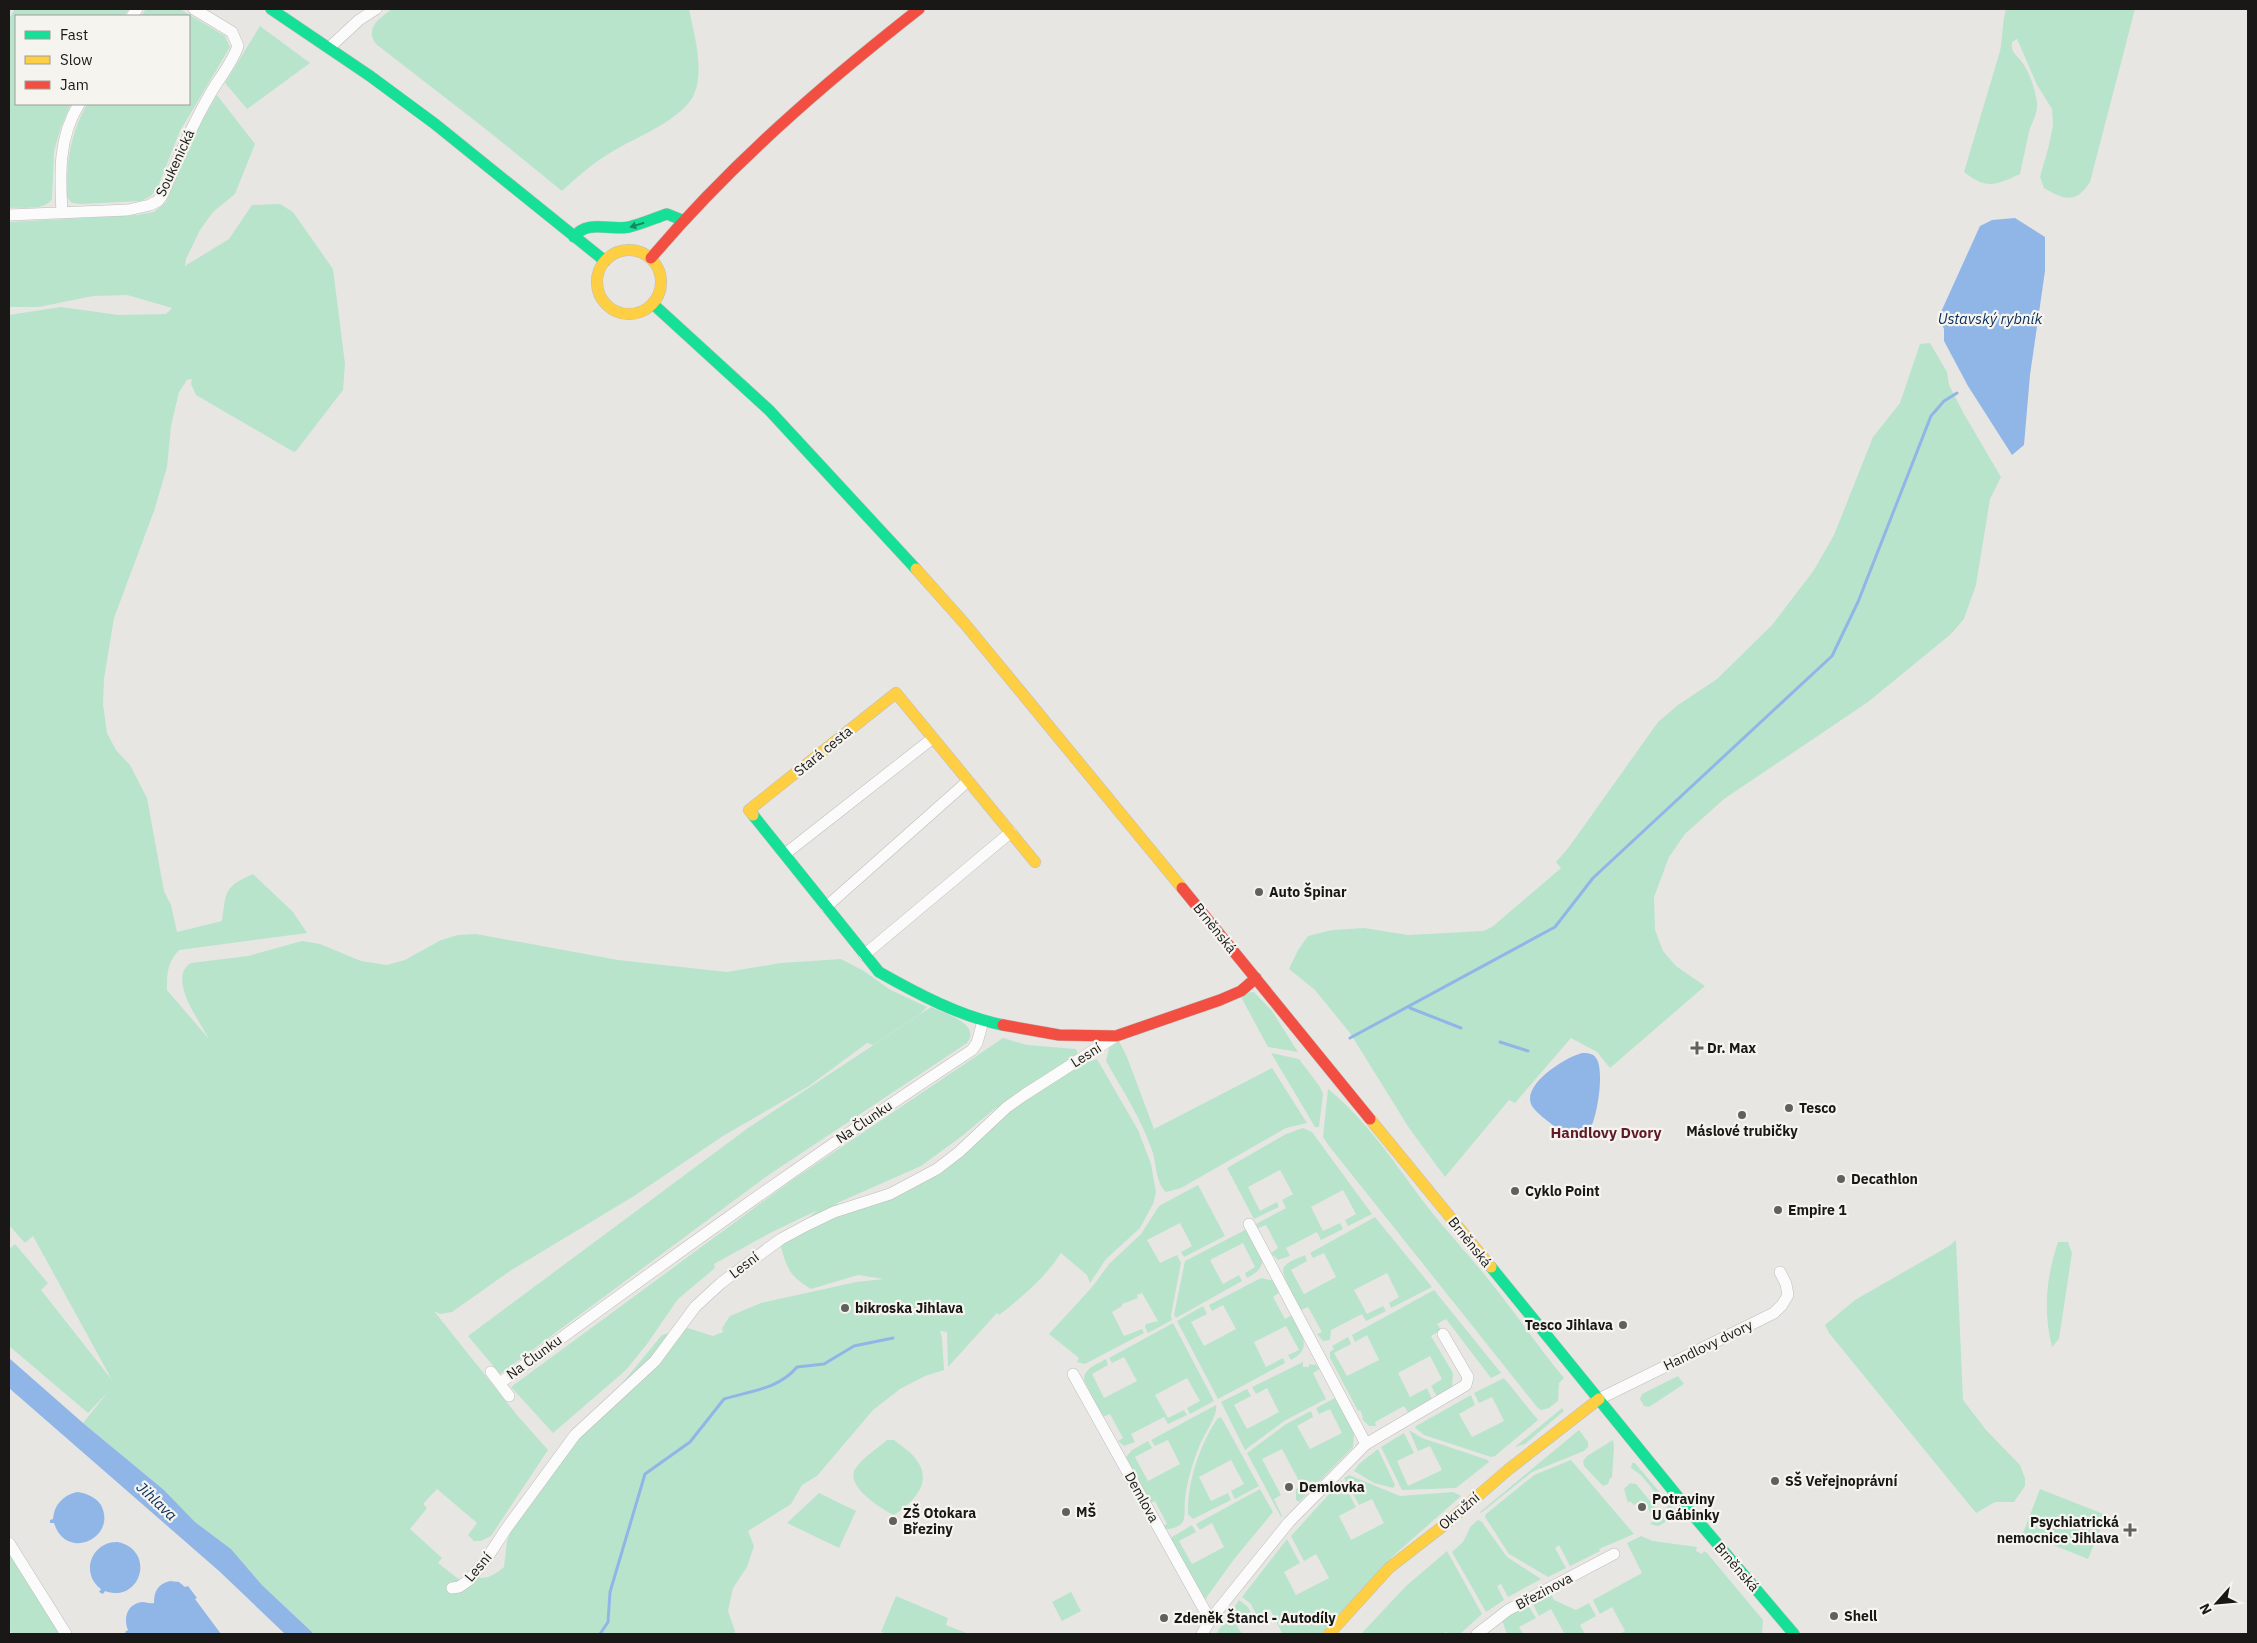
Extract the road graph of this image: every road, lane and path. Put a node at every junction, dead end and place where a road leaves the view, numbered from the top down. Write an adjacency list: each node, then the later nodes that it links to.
1 (194, 9): 7 (street, Soukenická)
2 (271, 9): 5 (main road)
3 (376, 9): 5 (street)
4 (919, 9): 9 (main road)
5 (330, 47): 10 (main road)
6 (79, 105): 7 (street)
7 (62, 213): 8 (street, Soukenická)
8 (9, 216)
9 (682, 220): 10 (main road, one-way to 10); 11 (main road)
10 (574, 237): 12 (main road)
11 (651, 258): 12 (main road); 13 (main road)
12 (605, 261): 13 (main road)
13 (653, 304): 21 (main road, Brněnská)
14 (933, 738): 15 (main road, Stará cesta); 17 (street); 17 (main road, Stará cesta)
15 (968, 781): 16 (main road, Stará cesta); 19 (street)
16 (1011, 832): 18 (main road, Stará cesta); 20 (street)
17 (784, 854): 19 (main road, Stará cesta)
18 (1035, 862)
19 (826, 907): 20 (main road, Stará cesta)
20 (864, 955): 22 (main road, Stará cesta)
21 (1256, 978): 23 (main road); 31 (main road, Brněnská)
22 (983, 1021): 23 (main road); 29 (street, Na Člunku)
23 (1116, 1036): 35 (street, Lesní)
24 (1249, 1224): 32 (street)
25 (1780, 1272): 31 (street, Handlovy dvory)
26 (1443, 1334): 32 (street)
27 (491, 1372): 29 (street)
28 (1073, 1374): 36 (street, Demlova)
29 (500, 1383): 30 (street)
30 (509, 1396)
31 (1599, 1399): 39 (main road, Okružní); 41 (main road, Brněnská)
32 (1366, 1444): 36 (street)
33 (9, 1543): 37 (street)
34 (1614, 1554): 40 (street, Březinova)
35 (452, 1588)
36 (1210, 1620): 38 (street)
37 (66, 1634)
38 (1202, 1634)
39 (1328, 1634)
40 (1477, 1634)
41 (1794, 1634)

